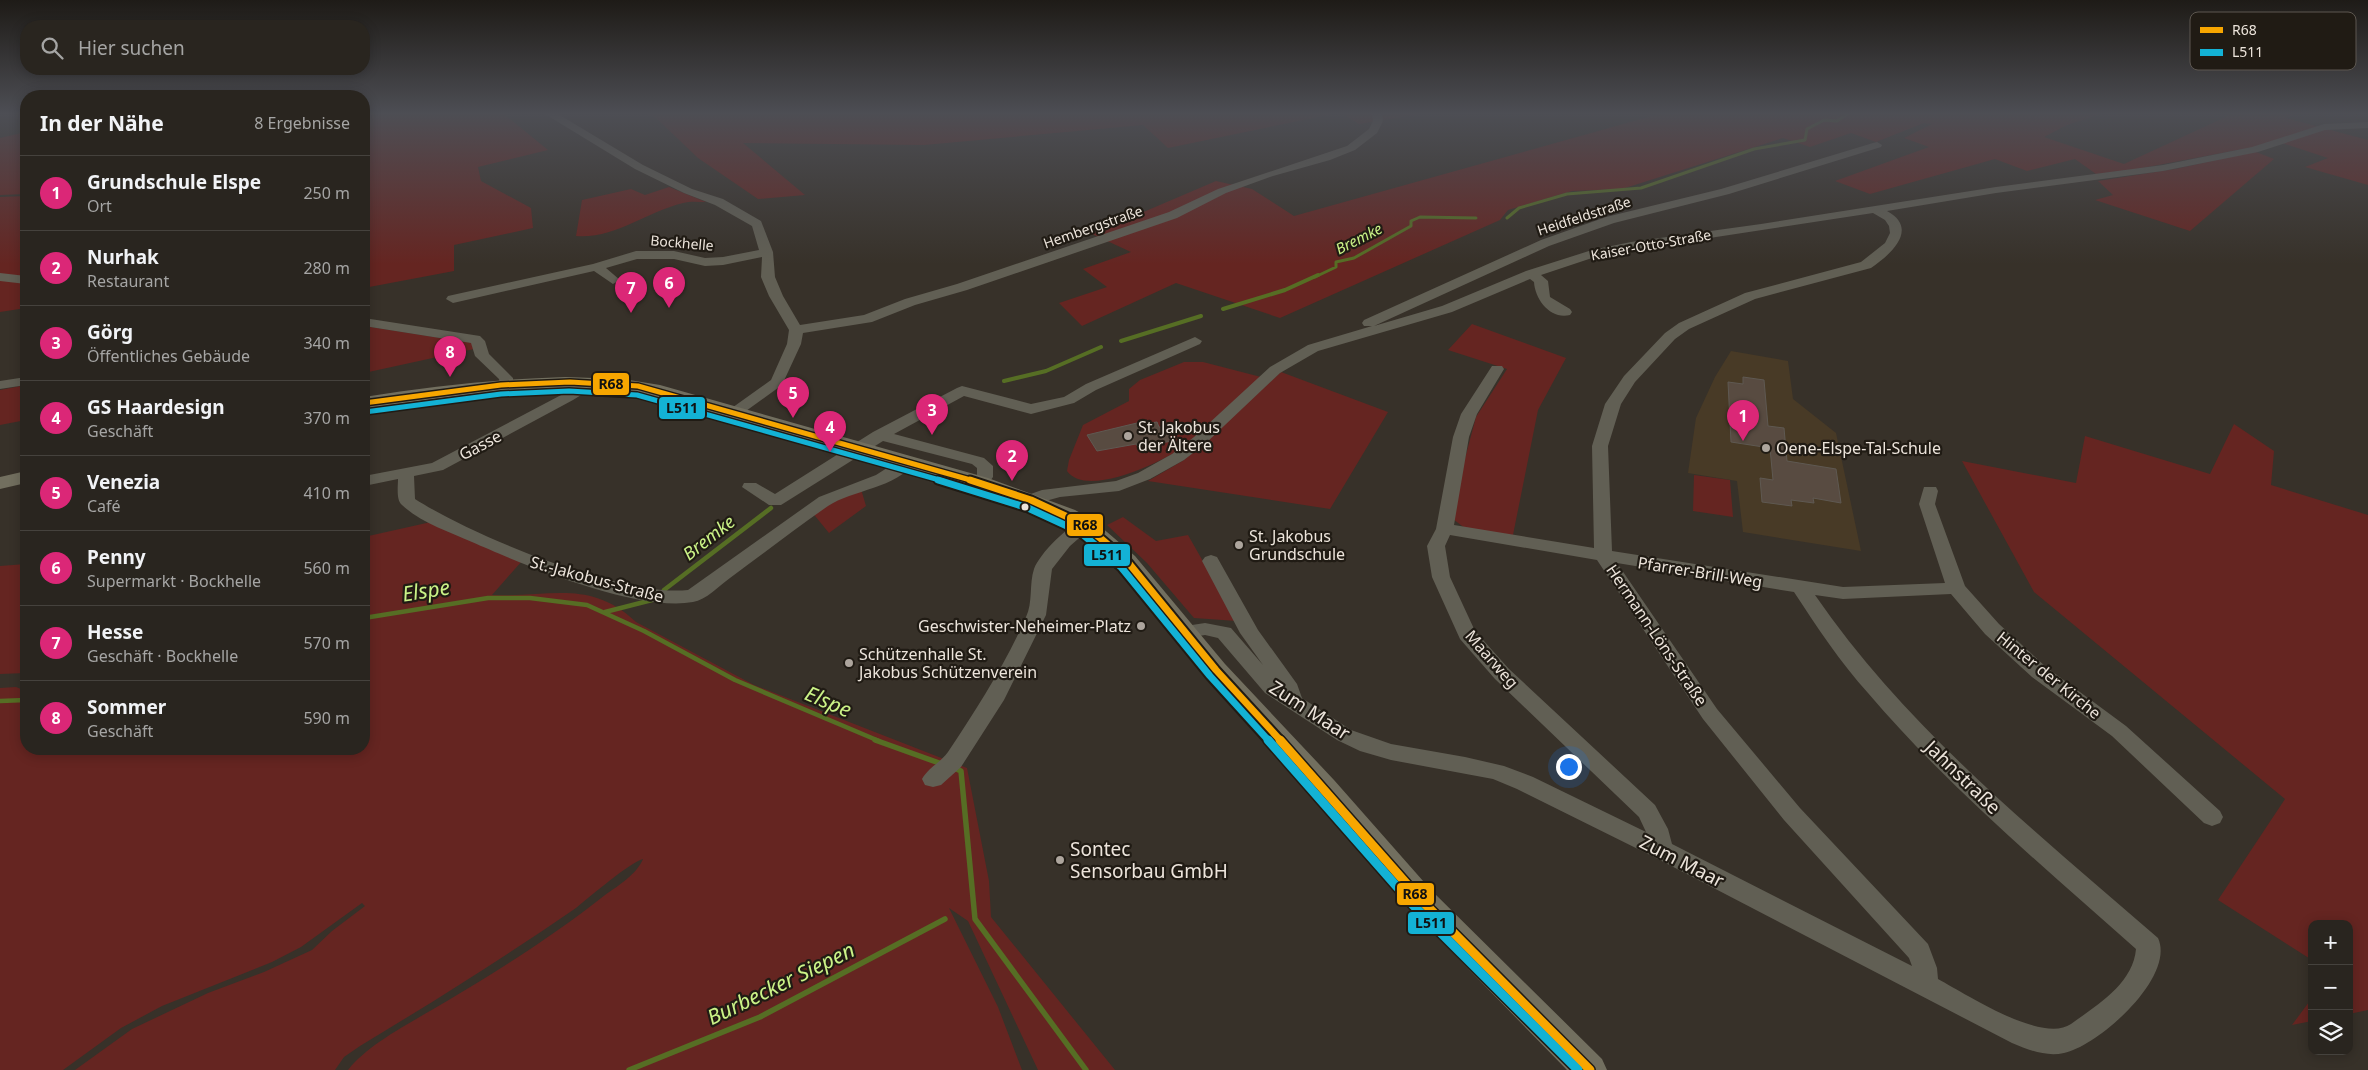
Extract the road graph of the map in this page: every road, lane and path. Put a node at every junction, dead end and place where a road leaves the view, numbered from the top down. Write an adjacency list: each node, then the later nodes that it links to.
1 (635, 164): 6 (street)
2 (1303, 164): 15 (street, Hembergstraße)
3 (1816, 164): 16 (street, Heidfeldstraße)
4 (2184, 164): 5 (street, Kaiser-Otto-Straße)
5 (1874, 209): 8 (street, Kaiser-Otto-Straße); 38 (street, Hermann-Löns-Straße)
6 (767, 252): 7 (street, Bockhelle); 15 (street)
7 (596, 267): 11 (street); 12 (street, Bockhelle)
8 (1531, 274): 13 (street); 16 (street, Kaiser-Otto-Straße)
9 (0, 277): 10 (street)
10 (20, 279)
11 (613, 280)
12 (453, 299)
13 (1564, 312)
14 (370, 323): 22 (street)
15 (796, 330): 24 (street)
16 (1340, 338): 35 (street, Kaiser-Otto-Straße)
17 (1195, 341): 25 (street)
18 (1497, 369): 37 (street, Maarweg)
19 (20, 382): 21 (street)
20 (585, 383): 22 (main road); 24 (main road); 28 (street, Gasse)
21 (0, 385)
22 (506, 386): 23 (main road)
23 (370, 401)
24 (734, 413): 26 (main road)
25 (879, 435): 26 (street); 32 (street)
26 (859, 448): 27 (main road); 33 (street)
27 (907, 462): 28 (street, St.-Jakobus-Straße); 32 (main road)
28 (406, 474): 30 (street, Gasse)
29 (20, 478): 31 (main road)
30 (370, 480)
31 (0, 483)
32 (980, 483): 35 (main road)
33 (750, 487)
34 (1930, 491): 41 (street, Hinter der Kirche)
35 (1031, 500): 36 (main road)
36 (1085, 525): 42 (main road); 44 (street)
37 (1445, 529): 38 (street, Pfarrer-Brill-Weg); 46 (street, Maarweg)
38 (1603, 556): 40 (street, Pfarrer-Brill-Weg); 48 (street, Hermann-Löns-Straße)
39 (1211, 561): 43 (street)
40 (1801, 588): 41 (street, Pfarrer-Brill-Weg); 47 (street, Jahnstraße)
41 (1956, 588): 45 (street, Hinter der Kirche)
42 (1186, 632): 43 (street, Zum Maar); 49 (main road)
43 (1293, 703): 46 (street, Zum Maar)
44 (942, 770)
45 (2212, 817)
46 (1662, 850): 48 (street, Zum Maar)
47 (2149, 945): 48 (street, Zum Maar)
48 (1925, 987)
49 (1590, 1070)

